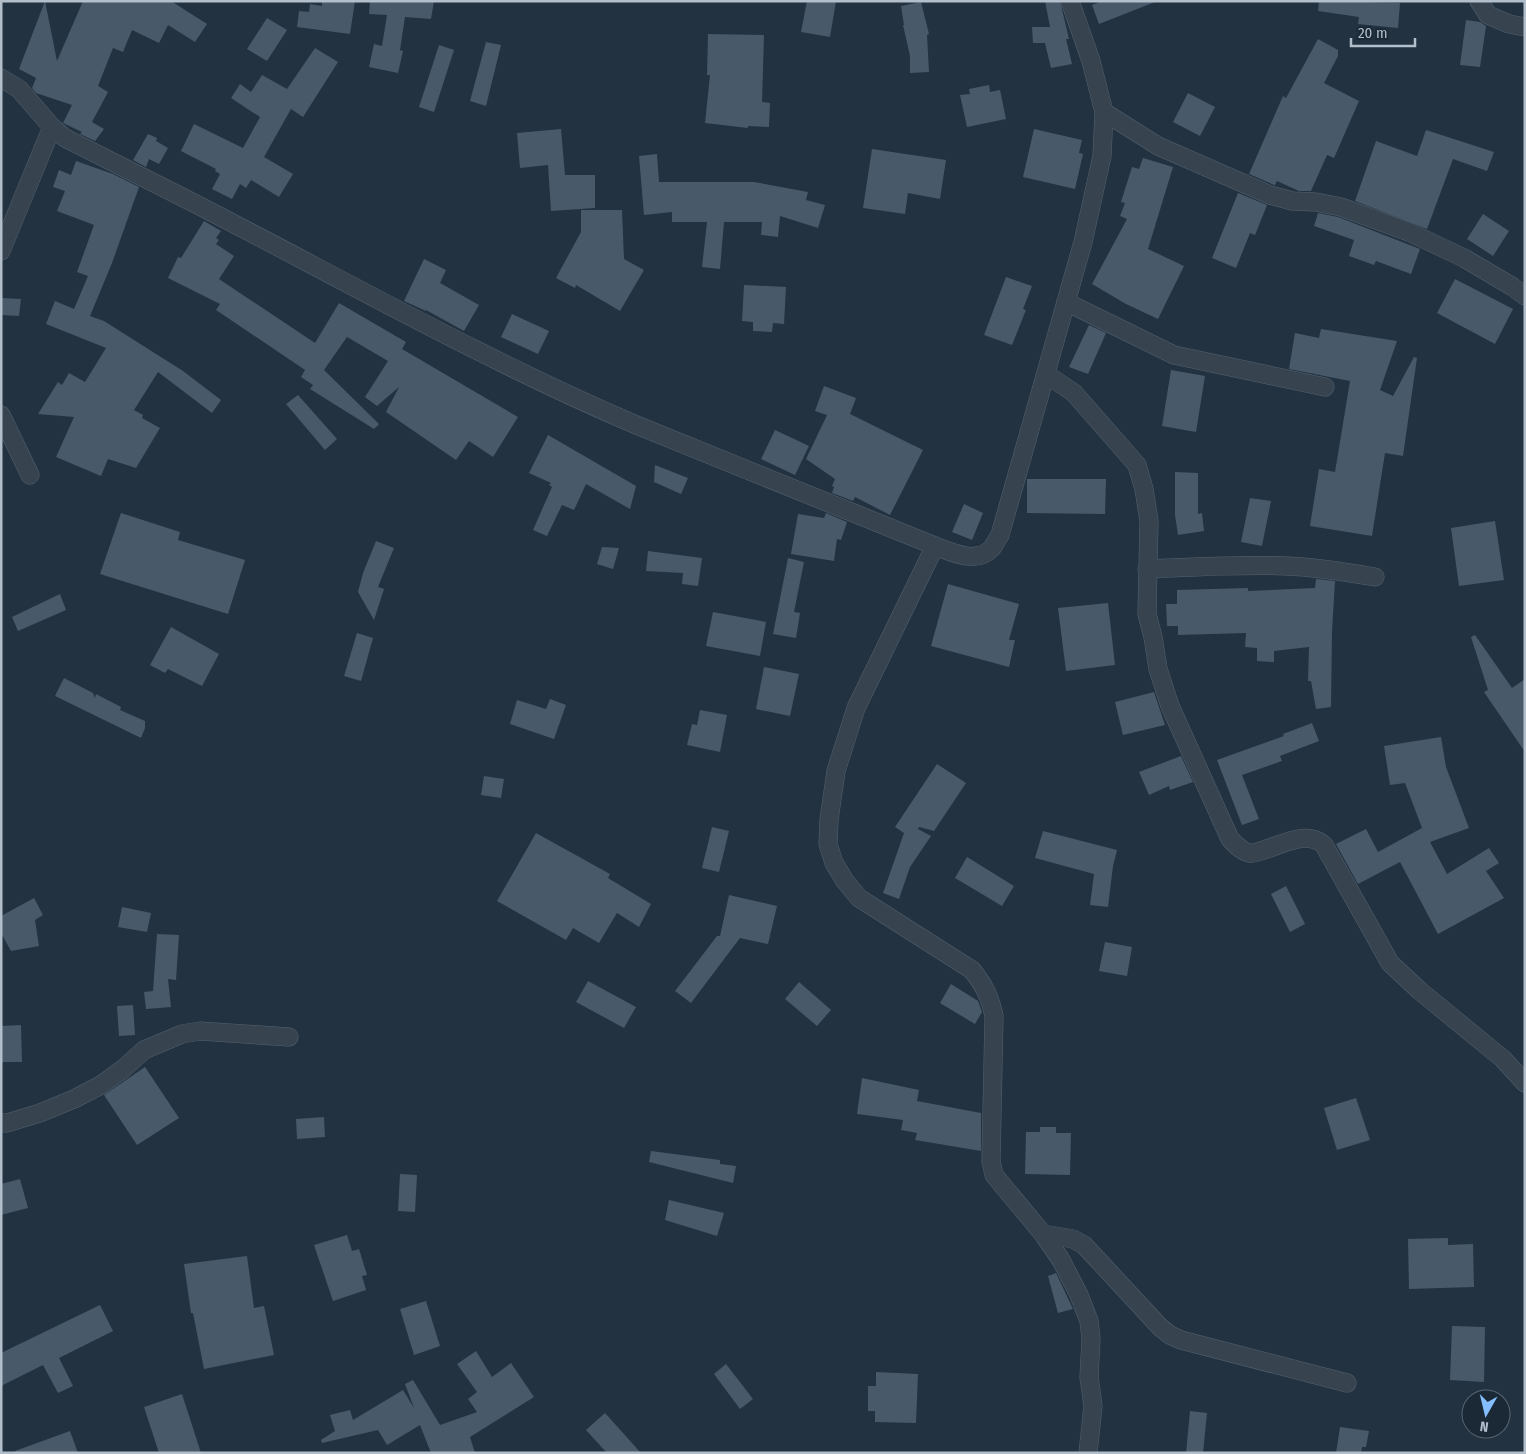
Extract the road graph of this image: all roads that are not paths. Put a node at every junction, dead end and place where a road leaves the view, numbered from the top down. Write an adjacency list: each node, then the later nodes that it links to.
1 (1070, 1): 5 (street)
2 (1479, 1): 3 (street)
3 (1525, 27)
4 (1, 78): 6 (street)
5 (1104, 112): 8 (street); 9 (street)
6 (52, 127): 7 (street); 14 (street)
7 (1, 251)
8 (1525, 296)
9 (1066, 302): 10 (street); 11 (street)
10 (1046, 374): 14 (street); 15 (street)
11 (1325, 387)
12 (1, 416): 13 (street)
13 (30, 474)
14 (934, 546): 20 (street)
15 (1147, 569): 16 (street); 18 (street)
16 (1375, 577)
17 (289, 1037): 19 (street)
18 (1525, 1083)
19 (1, 1122)
20 (1043, 1234): 21 (street); 22 (street)
21 (1347, 1383)
22 (1088, 1453)

